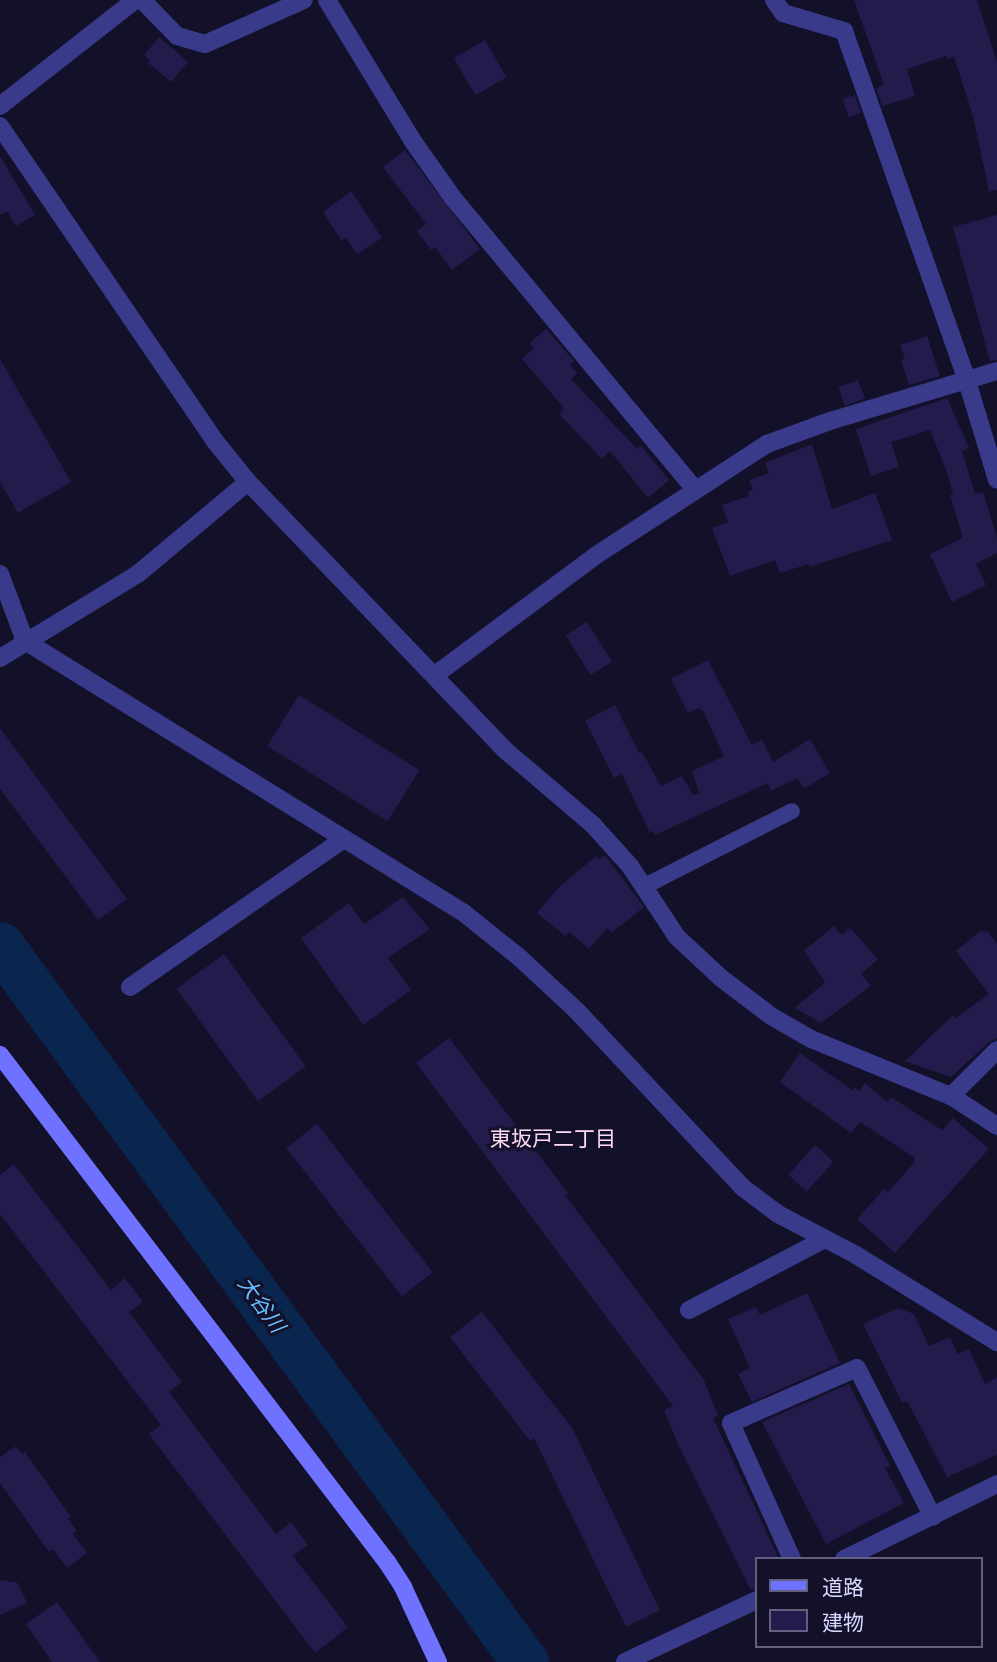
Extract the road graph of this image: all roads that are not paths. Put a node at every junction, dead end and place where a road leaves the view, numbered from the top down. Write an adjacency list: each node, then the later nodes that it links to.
1 (135, 0): 6 (street)
2 (142, 0): 3 (street)
3 (304, 0)
4 (327, 0): 12 (street)
5 (774, 0): 9 (street)
6 (0, 106)
7 (0, 126): 11 (street)
8 (997, 371): 9 (street)
9 (967, 381): 10 (street); 12 (street)
10 (997, 480)
11 (248, 482): 14 (street); 16 (street)
12 (695, 490): 16 (street)
13 (0, 574): 14 (street)
14 (25, 641): 15 (street); 18 (street)
15 (0, 658)
16 (435, 675): 19 (street)
17 (792, 811): 19 (lane)
18 (344, 839): 20 (street); 25 (street)
19 (643, 887): 23 (street)
20 (130, 987)
21 (997, 1051): 23 (street)
22 (0, 1055): 33 (street)
23 (951, 1096): 24 (street)
24 (997, 1126)
25 (825, 1239): 26 (street); 27 (street)
26 (689, 1310)
27 (997, 1342)
28 (997, 1484): 29 (street)
29 (933, 1517): 30 (street); 31 (street)
30 (791, 1557)
31 (848, 1557)
32 (755, 1601): 34 (street)
33 (438, 1662)
34 (625, 1662)

